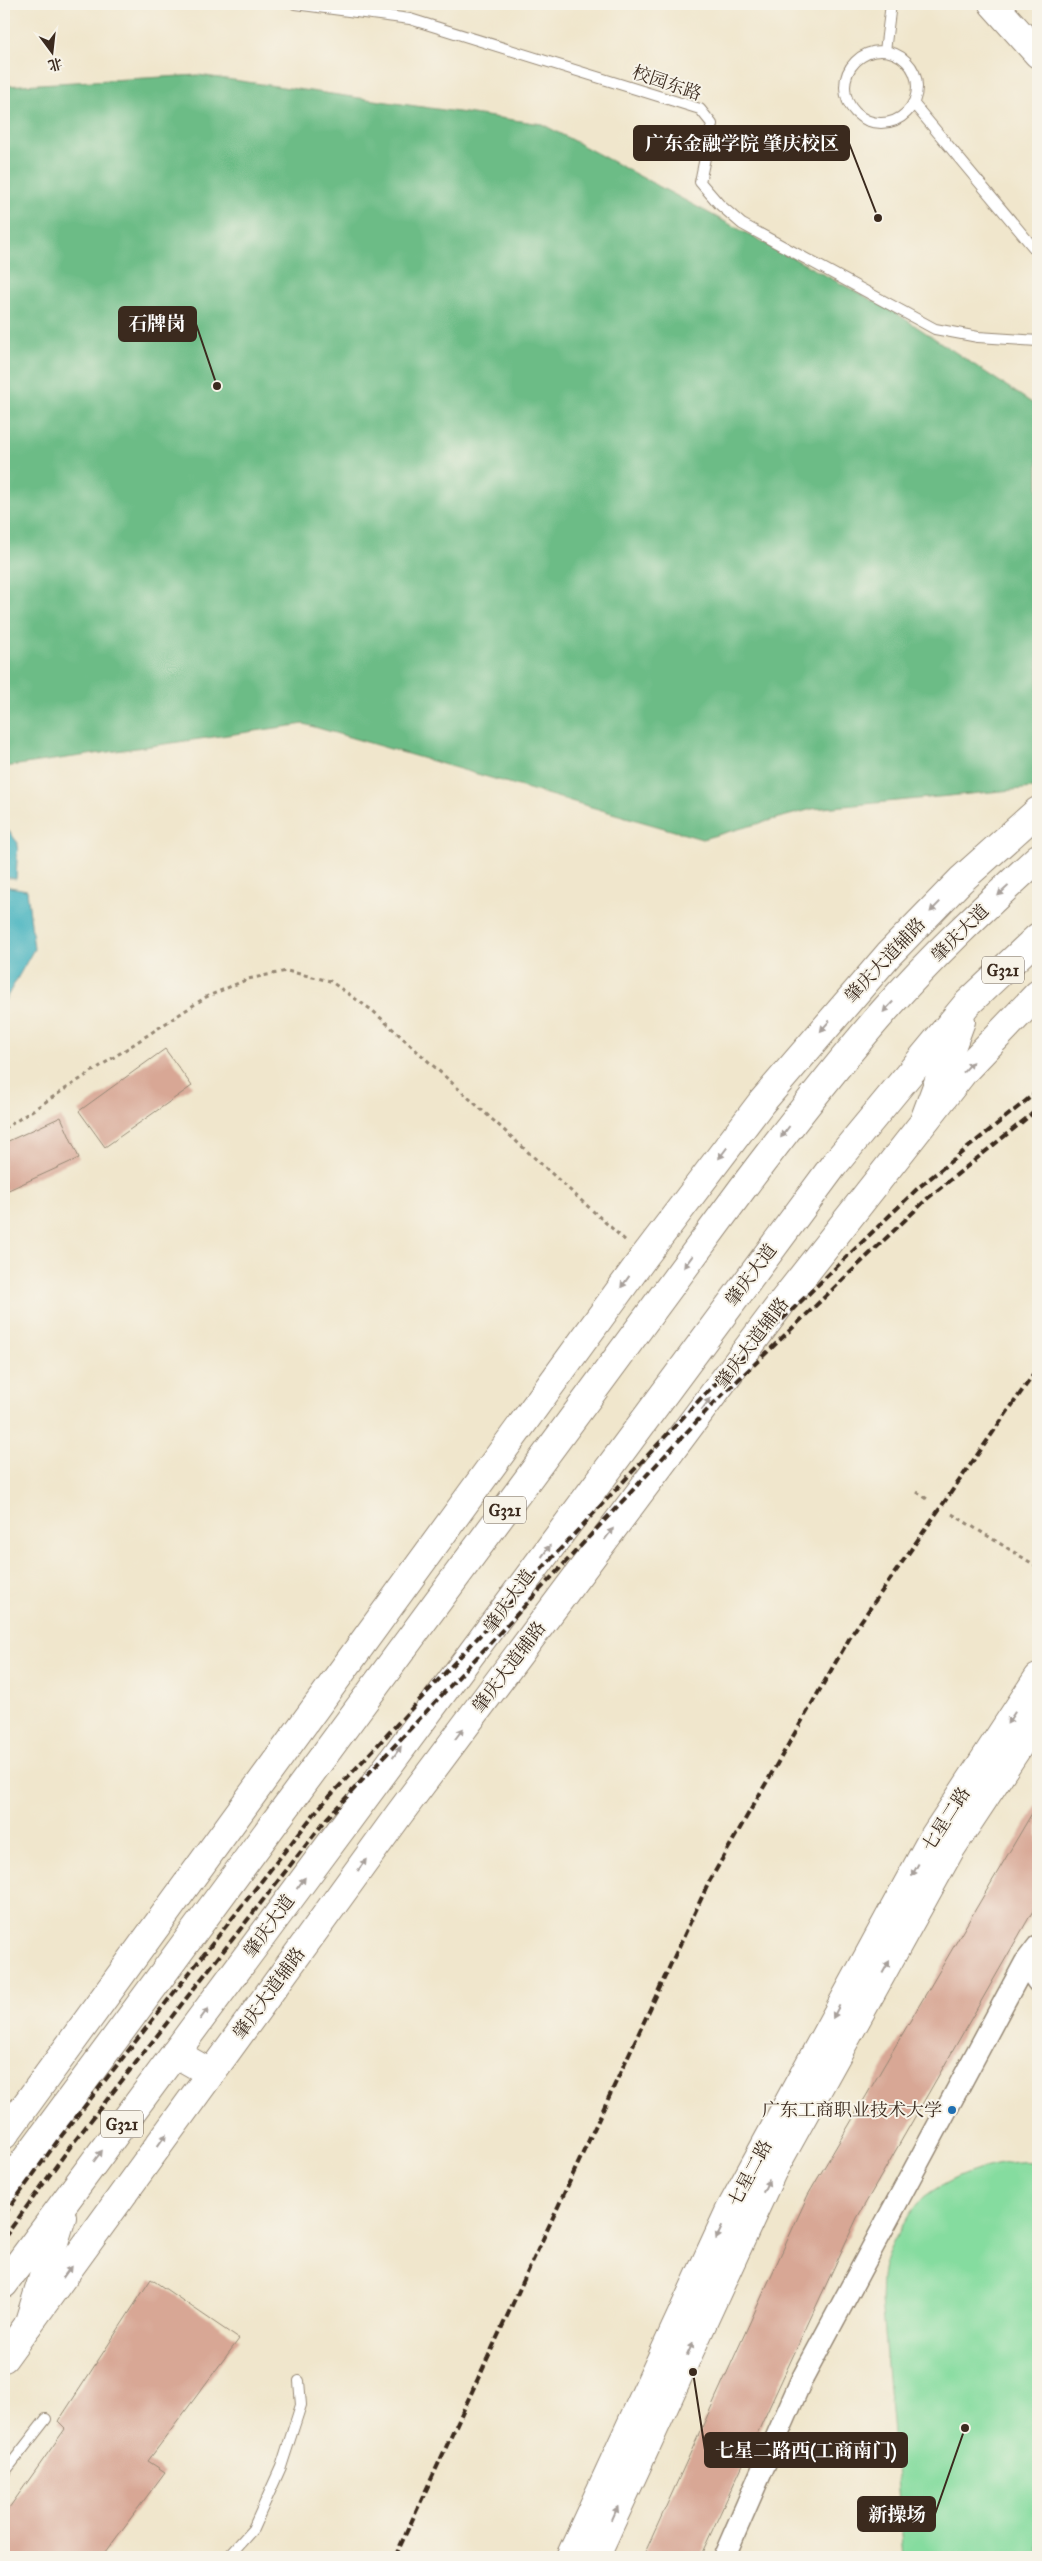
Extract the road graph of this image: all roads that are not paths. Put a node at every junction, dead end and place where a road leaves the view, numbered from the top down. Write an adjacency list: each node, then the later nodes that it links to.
1 (295, 4): 8 (lane, 校园东路)
2 (891, 4): 4 (lane)
3 (993, 4): 5 (main road)
4 (885, 51): 6 (lane); 6 (lane)
5 (1038, 54)
6 (913, 103): 7 (lane)
7 (1038, 253)
8 (1038, 341)
9 (1036, 812): 22 (main road, 肇庆大道辅路, one-way to 22)
10 (1038, 858): 23 (main road, 肇庆大道 / G321, one-way to 23)
11 (1038, 937): 13 (main road, 肇庆大道 / G321)
12 (1038, 994): 14 (main road, 肇庆大道辅路, one-way to 12)
13 (968, 1004): 14 (main road); 20 (main road, 肇庆大道 / G321, one-way to 13)
14 (925, 1118): 21 (main road, 肇庆大道辅路, one-way to 14)
15 (1038, 1678): 32 (main road, 七星二路, one-way to 32)
16 (1038, 1717): 33 (main road, 七星二路, one-way to 16)
17 (1038, 1946): 18 (street)
18 (1025, 1963): 19 (street); 34 (street)
19 (1038, 1982)
20 (175, 2053): 21 (main road); 24 (main road, 肇庆大道 / G321, one-way to 20)
21 (210, 2073): 26 (main road, 肇庆大道辅路, one-way to 21)
22 (4, 2135)
23 (4, 2189)
24 (69, 2195): 25 (main road, 肇庆大道 / G321); 26 (main road)
25 (4, 2284)
26 (28, 2325): 27 (main road, 肇庆大道辅路)
27 (4, 2358)
28 (299, 2381): 31 (lane)
29 (46, 2419): 30 (lane)
30 (4, 2473)
31 (228, 2557)
32 (570, 2557)
33 (595, 2557)
34 (724, 2557)

